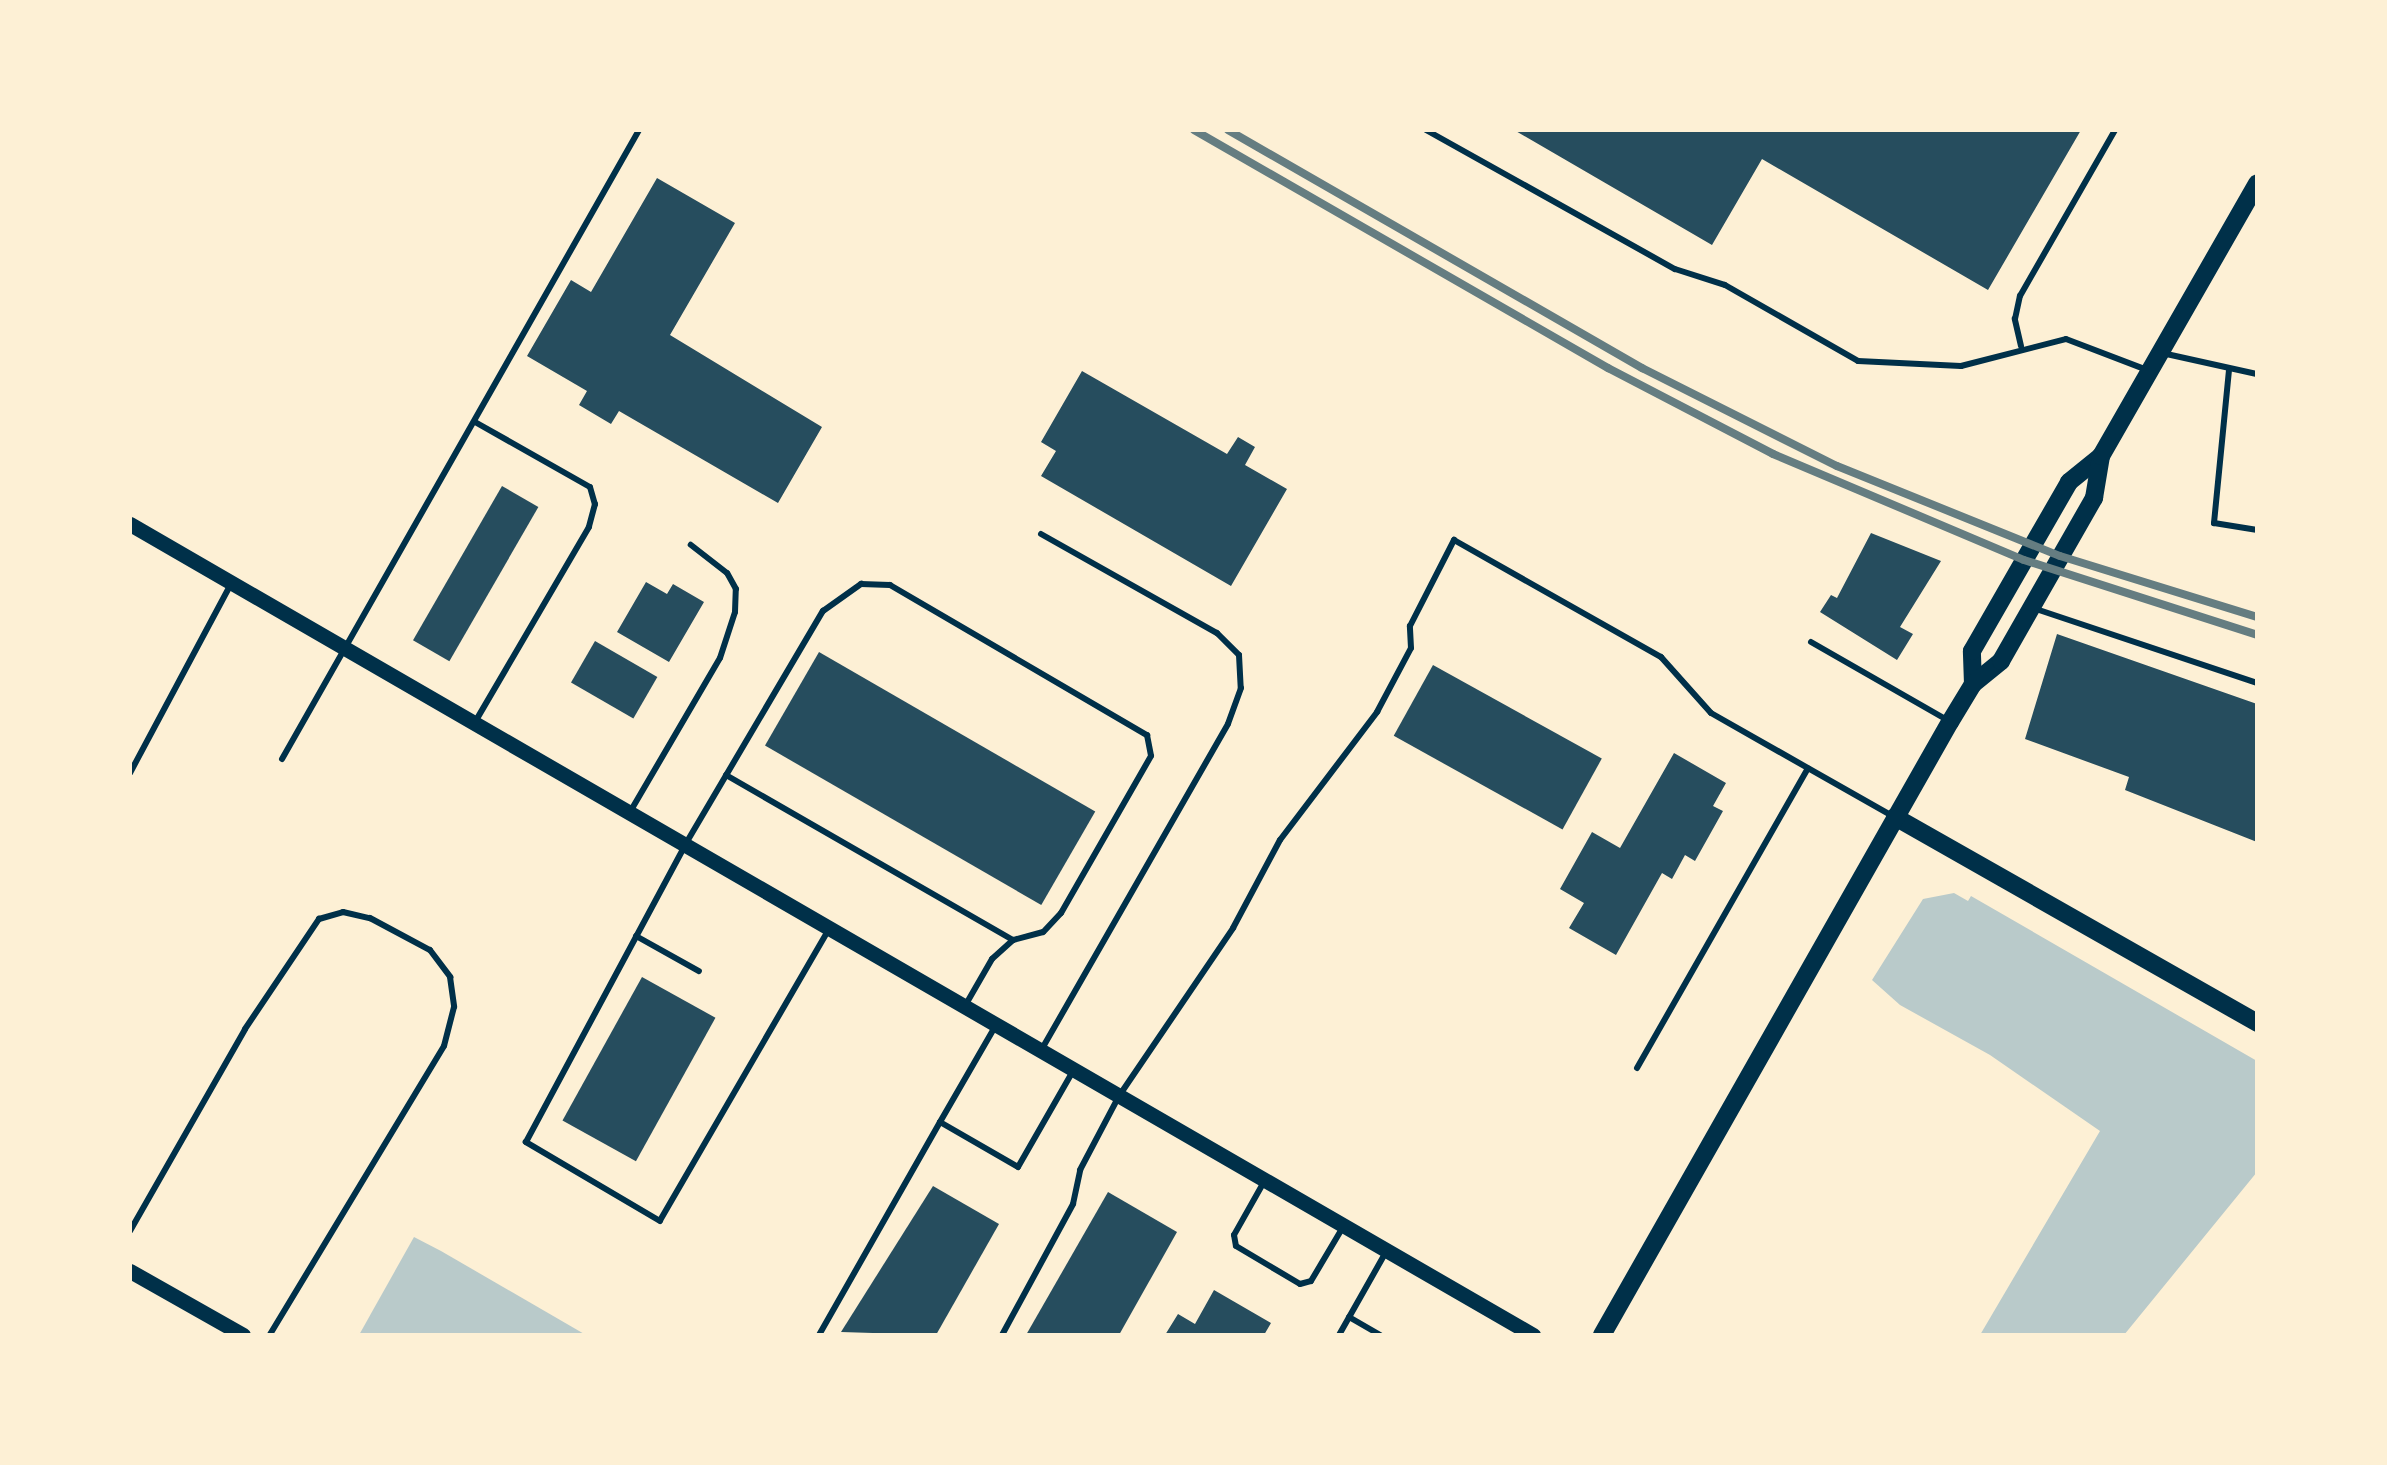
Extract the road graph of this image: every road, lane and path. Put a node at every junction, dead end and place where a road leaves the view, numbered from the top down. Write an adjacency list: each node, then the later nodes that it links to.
1 (639, 130): 10 (lane)
2 (1426, 130): 5 (lane)
3 (2116, 130): 5 (lane)
4 (2257, 184): 6 (main road)
5 (2020, 346): 8 (lane)
6 (2161, 353): 7 (lane); 8 (main road)
7 (2230, 370): 9 (lane); 13 (lane)
8 (2150, 372): 11 (main road)
9 (2257, 374)
10 (475, 422): 19 (lane); 23 (lane)
11 (2101, 456): 17 (main road); 20 (main road)
12 (130, 524): 16 (street)
13 (2257, 530)
14 (1041, 534): 38 (lane)
15 (690, 545): 28 (lane)
16 (232, 583): 19 (street); 26 (lane)
17 (2032, 607): 20 (main road); 21 (lane)
18 (1811, 642): 22 (lane)
19 (346, 650): 23 (street); 24 (lane)
20 (1973, 684): 22 (main road)
21 (2257, 684)
22 (1950, 722): 29 (main road)
23 (474, 724): 28 (street)
24 (282, 759)
25 (1808, 768): 29 (lane); 39 (lane); 41 (lane)
26 (130, 773)
27 (726, 775): 30 (lane); 33 (lane); 33 (lane)
28 (629, 813): 30 (street)
29 (1895, 817): 36 (main road); 56 (main road)
30 (685, 846): 31 (street); 32 (lane)
31 (829, 928): 32 (lane); 35 (street)
32 (636, 936): 34 (lane)
33 (1013, 940): 35 (lane)
34 (699, 971)
35 (964, 1007): 37 (street)
36 (2257, 1023)
37 (996, 1025): 38 (street); 42 (lane)
38 (1040, 1051): 40 (street)
39 (1637, 1068)
40 (1074, 1070): 41 (street); 42 (lane)
41 (1120, 1096): 43 (street); 52 (lane)
42 (940, 1122): 51 (lane)
43 (1265, 1180): 44 (street); 44 (lane)
44 (1344, 1226): 46 (street)
45 (130, 1231): 50 (lane)
46 (1387, 1250): 48 (lane); 55 (street)
47 (130, 1271): 49 (street)
48 (1349, 1318): 53 (lane); 54 (lane)
49 (242, 1335)
50 (270, 1335)
51 (819, 1335)
52 (1002, 1335)
53 (1339, 1335)
54 (1380, 1335)
55 (1534, 1335)
56 (1602, 1335)

